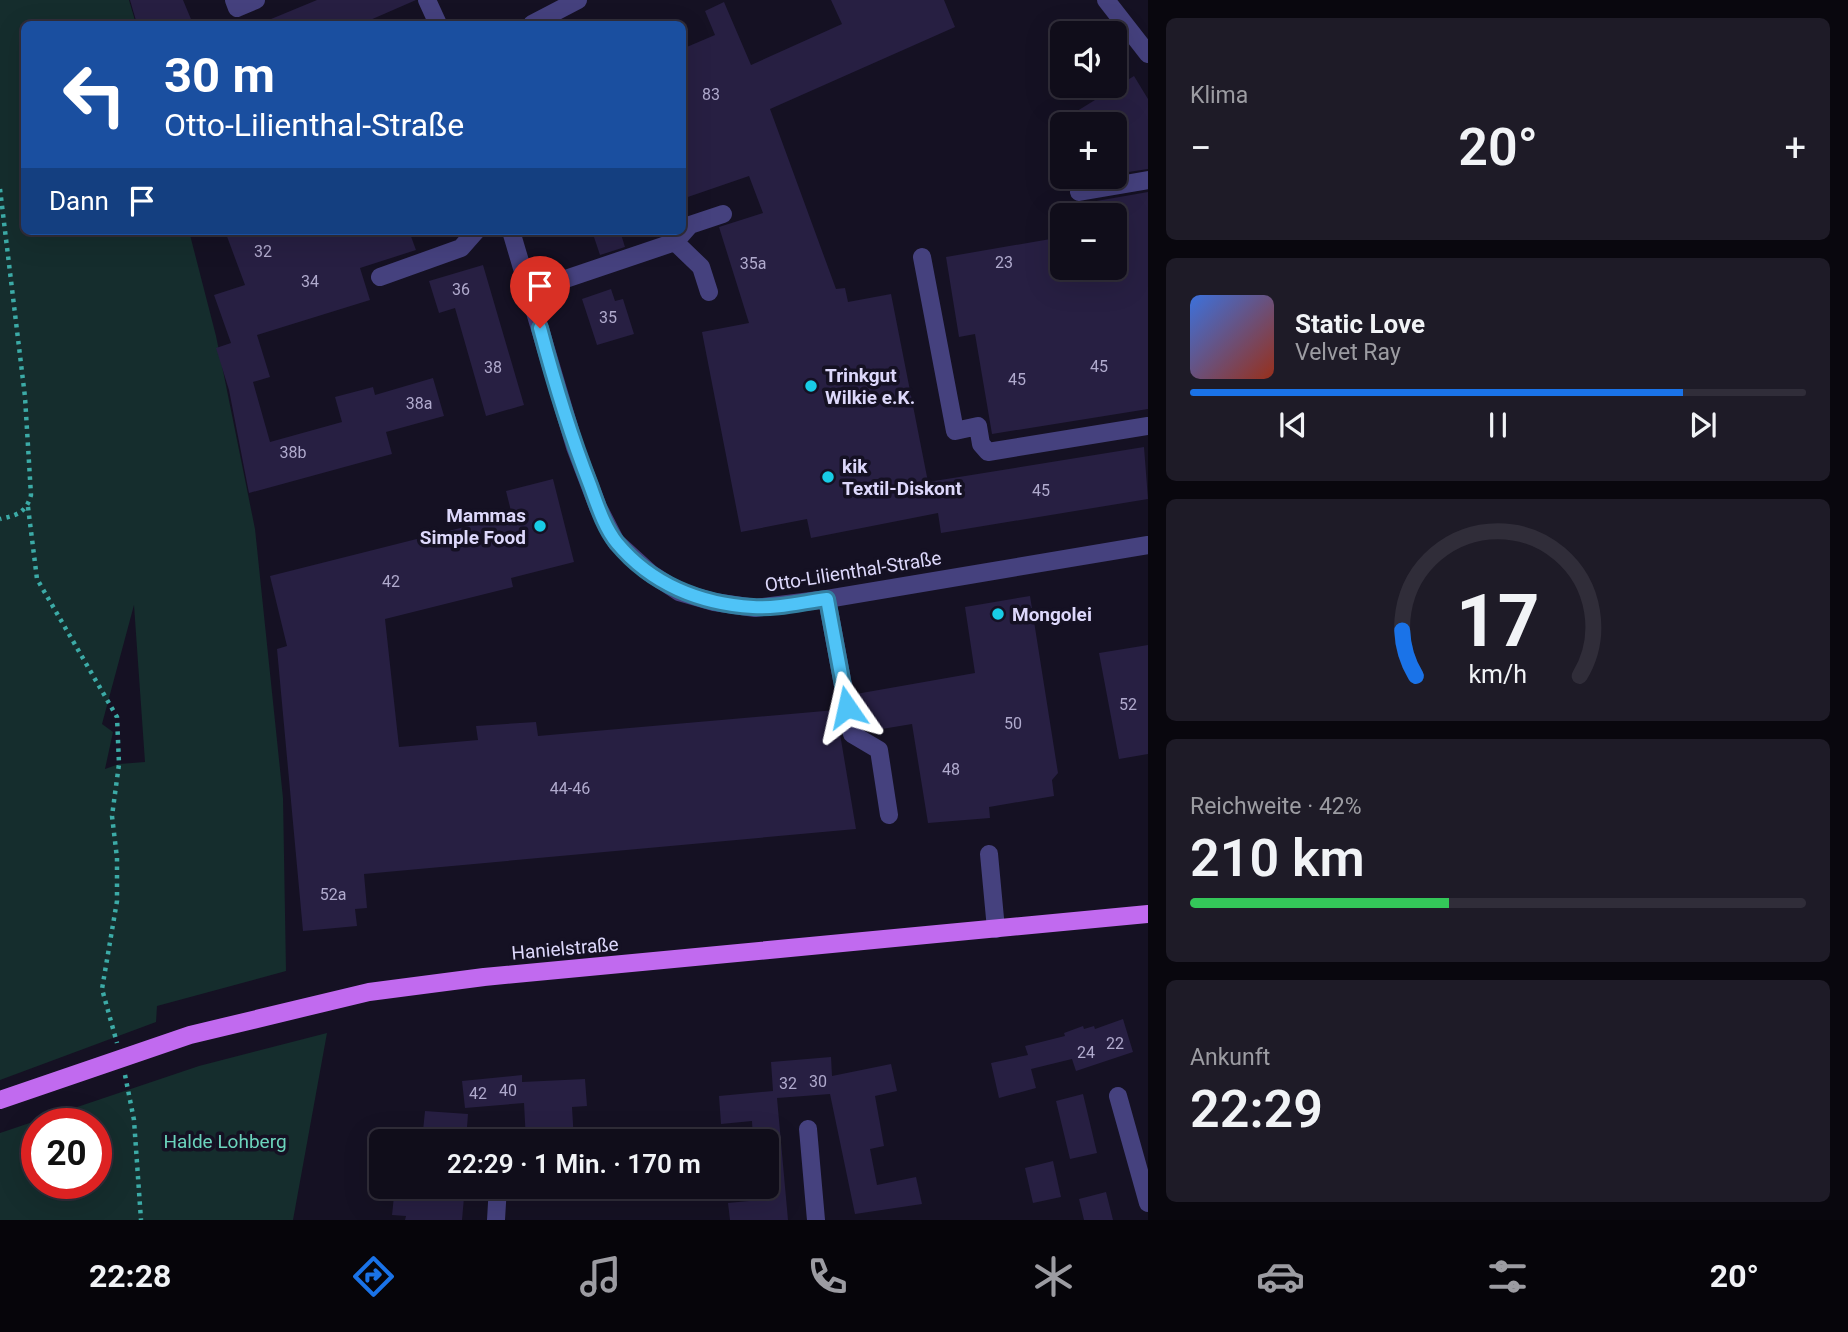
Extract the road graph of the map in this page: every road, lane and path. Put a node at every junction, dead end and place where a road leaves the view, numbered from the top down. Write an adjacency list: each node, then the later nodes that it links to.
1 (234, 0): 2 (street)
2 (257, 0)
3 (427, 0): 6 (street)
4 (578, 0): 7 (street)
5 (1106, 0): 8 (street)
6 (437, 21)
7 (537, 21)
8 (1148, 54)
9 (1148, 180): 11 (street)
10 (0, 189): 23 (path)
11 (1079, 192)
12 (723, 214): 13 (street)
13 (686, 230)
14 (472, 235): 19 (street)
15 (512, 235): 20 (street, Otto-Lilienthal-Straße)
16 (681, 235): 17 (street)
17 (675, 242): 20 (street); 21 (street)
18 (922, 257): 22 (street)
19 (380, 277)
20 (530, 291): 26 (street, Otto-Lilienthal-Straße)
21 (709, 292)
22 (1148, 426)
23 (28, 507): 24 (path); 31 (path)
24 (0, 519)
25 (1148, 545): 26 (street, Otto-Lilienthal-Straße)
26 (827, 599): 27 (street)
27 (889, 816)
28 (989, 854): 30 (street)
29 (1148, 914): 30 (main road, Hanielstraße)
30 (996, 929): 31 (main road, Hanielstraße)
31 (121, 1059): 33 (main road, Hanielstraße); 37 (path)
32 (1118, 1096): 36 (street)
33 (0, 1100)
34 (808, 1129): 39 (street)
35 (497, 1199): 38 (street)
36 (1148, 1203)
37 (141, 1220)
38 (496, 1220)
39 (816, 1220)

